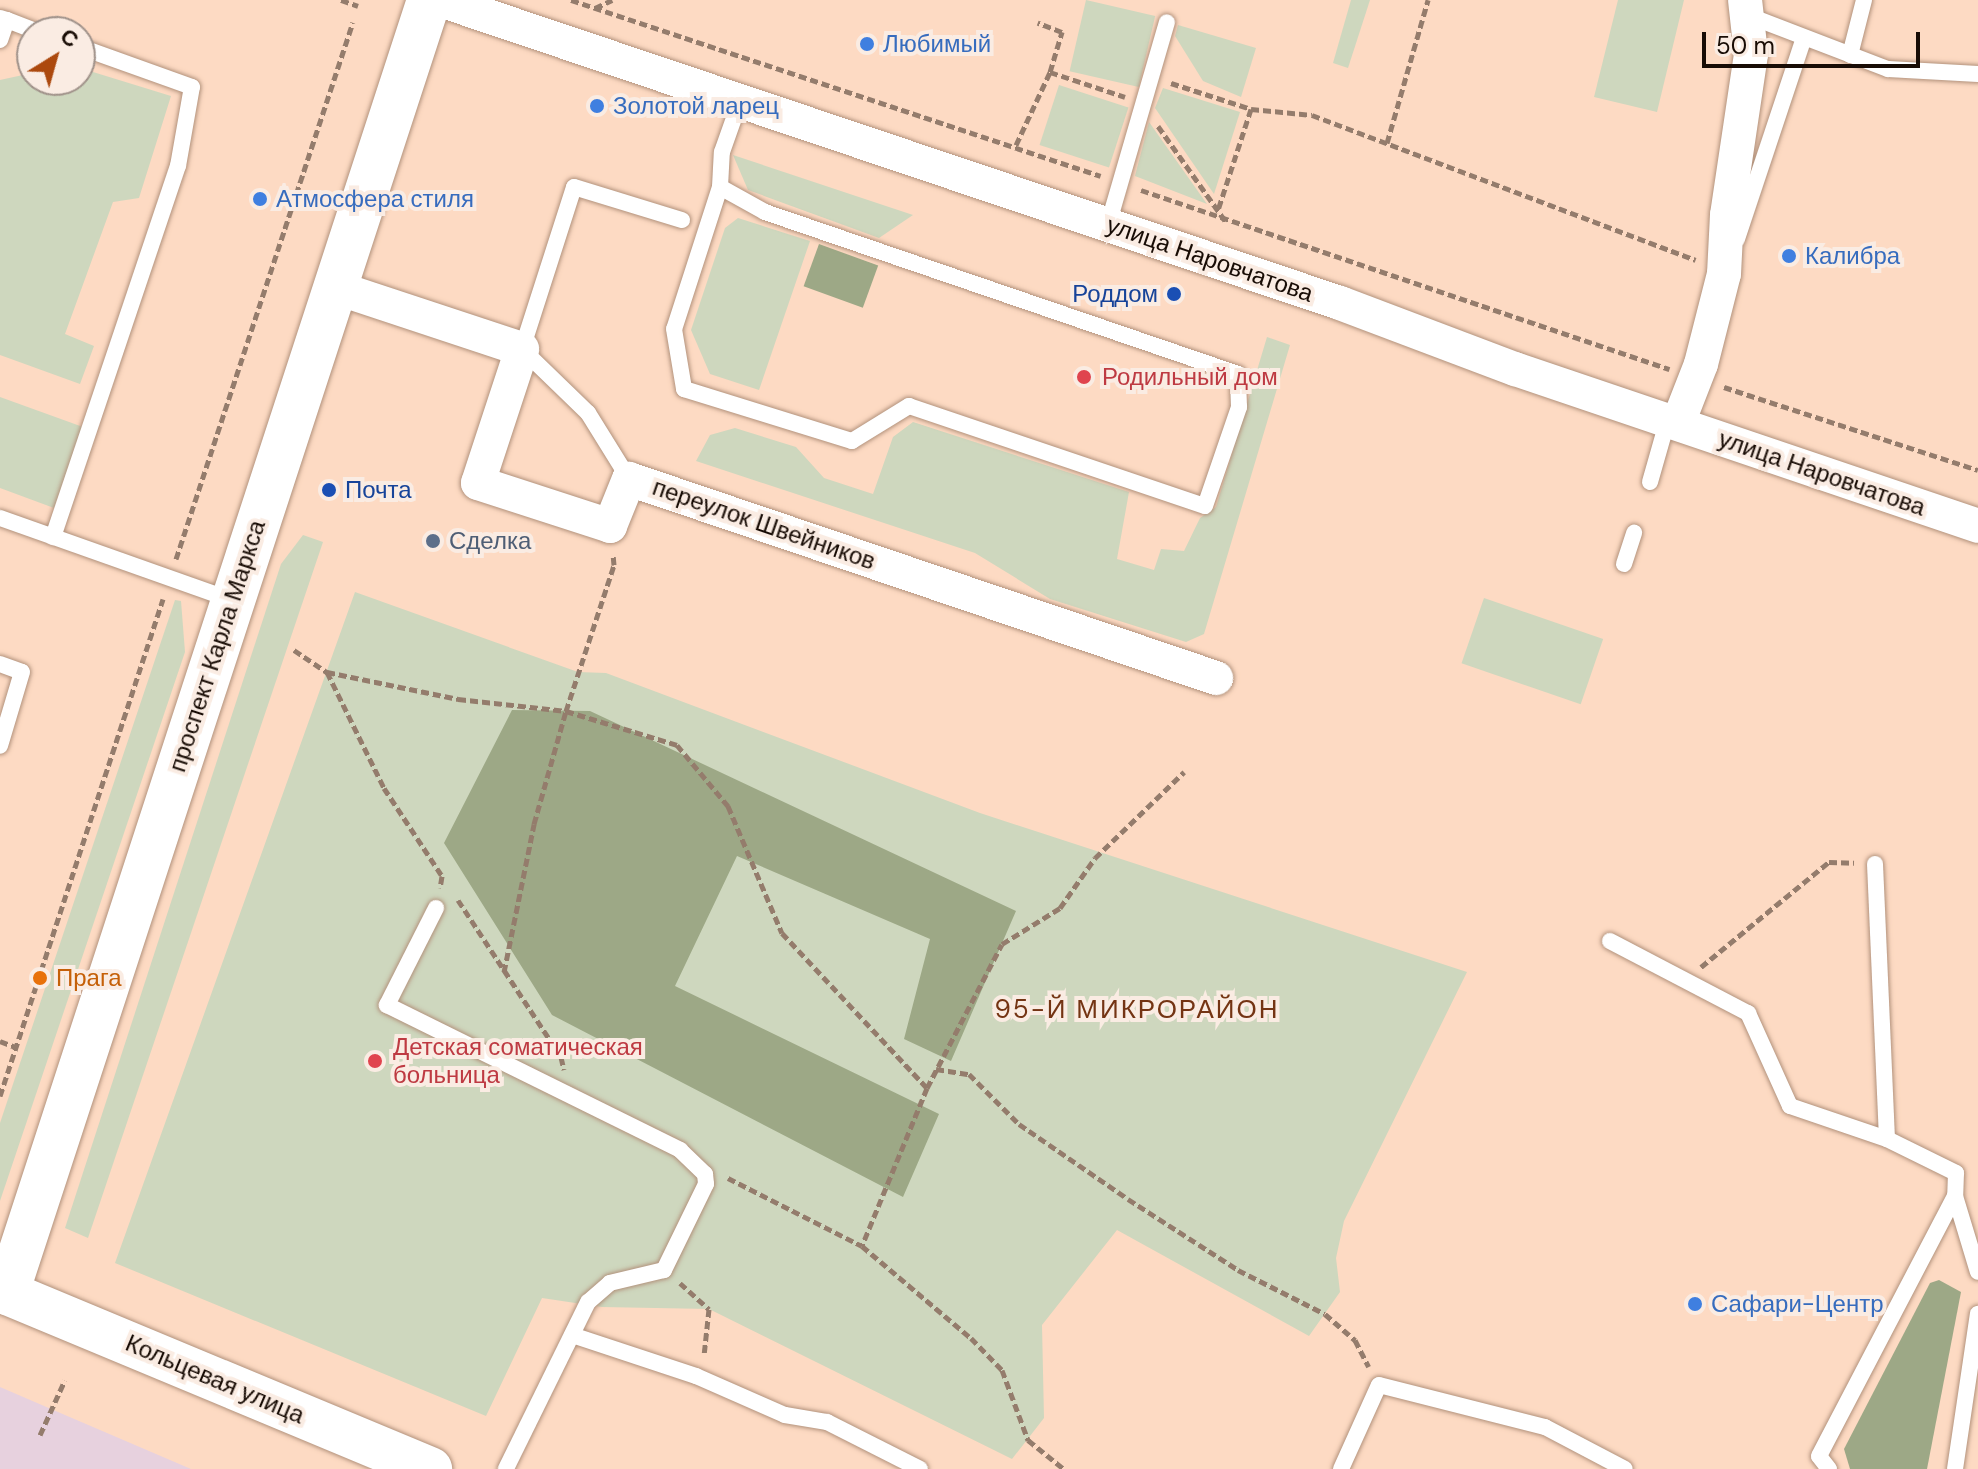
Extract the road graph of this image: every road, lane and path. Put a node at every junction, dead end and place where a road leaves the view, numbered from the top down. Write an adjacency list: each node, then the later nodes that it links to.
1 (341, 0): 8 (path)
2 (429, 0): 30 (street, проспект Карла Маркса)
3 (440, 0): 20 (street, улица Наровчатова)
4 (571, 0): 10 (path)
5 (612, 0): 10 (path)
6 (1428, 0): 22 (path)
7 (1864, 0): 17 (lane)
8 (358, 6)
9 (1745, 7): 14 (lane); 29 (street)
10 (595, 8): 23 (path)
11 (3, 19): 15 (lane)
12 (1167, 22): 19 (lane)
13 (1038, 23): 23 (path)
14 (1804, 38): 17 (lane); 29 (lane)
15 (0, 40)
16 (96, 53): 41 (lane)
17 (1850, 55): 18 (lane)
18 (1978, 74)
19 (1151, 76): 21 (path); 24 (lane)
20 (739, 104): 25 (lane); 28 (street, улица Наровчатова)
21 (1251, 109): 22 (path); 26 (path)
22 (1387, 143): 29 (path)
23 (1016, 145): 24 (path)
24 (1120, 183): 28 (lane); 32 (path)
25 (720, 187): 25 (lane)
26 (1218, 210)
27 (682, 220): 31 (lane)
28 (1108, 225): 33 (street, улица Наровчатова)
29 (1724, 274): 32 (street)
30 (334, 287): 31 (street); 43 (street, проспект Карла Маркса)
31 (522, 349): 35 (lane); 38 (street)
32 (1695, 378): 33 (street); 34 (path)
33 (1673, 421): 36 (lane); 39 (street, улица Наровчатова)
34 (1978, 470)
35 (629, 479): 38 (street, переулок Швейников); 47 (street, переулок Швейников)
36 (1650, 482)
37 (0, 518): 41 (lane)
38 (610, 526): 48 (path)
39 (1978, 526)
40 (1634, 533): 42 (lane)
41 (53, 537): 43 (lane)
42 (1624, 564)
43 (232, 600): 68 (street, проспект Карла Маркса)
44 (294, 650): 46 (path)
45 (0, 664): 49 (lane)
46 (327, 672): 48 (path); 52 (path)
47 (1216, 678)
48 (566, 711): 55 (path); 60 (path)
49 (0, 746)
50 (1184, 772): 59 (path)
51 (1875, 864): 56 (path); 62 (lane)
52 (442, 876): 53 (path); 55 (path)
53 (436, 908): 61 (lane)
54 (1610, 941): 56 (lane)
55 (504, 972): 61 (path)
56 (1685, 980): 62 (lane)
57 (0, 1041): 58 (path)
58 (18, 1048)
59 (936, 1069): 60 (path); 73 (path)
60 (927, 1088): 65 (path)
61 (568, 1097): 63 (lane)
62 (1887, 1139): 64 (lane)
63 (699, 1163): 65 (path); 66 (lane)
64 (1955, 1196): 67 (lane); 81 (lane)
65 (862, 1246): 78 (path)
66 (664, 1270): 70 (lane); 71 (path)
67 (1978, 1272)
68 (4, 1292): 75 (street, Кольцевая улица)
69 (1978, 1314): 82 (lane)
70 (572, 1335): 71 (lane); 76 (lane)
71 (696, 1376): 77 (lane)
72 (65, 1380): 74 (path)
73 (1379, 1385): 79 (lane); 80 (lane)
74 (40, 1435)
75 (430, 1469)
76 (506, 1469)
77 (920, 1469)
78 (1064, 1469)
79 (1341, 1469)
80 (1625, 1469)
81 (1829, 1469)
82 (1955, 1469)

